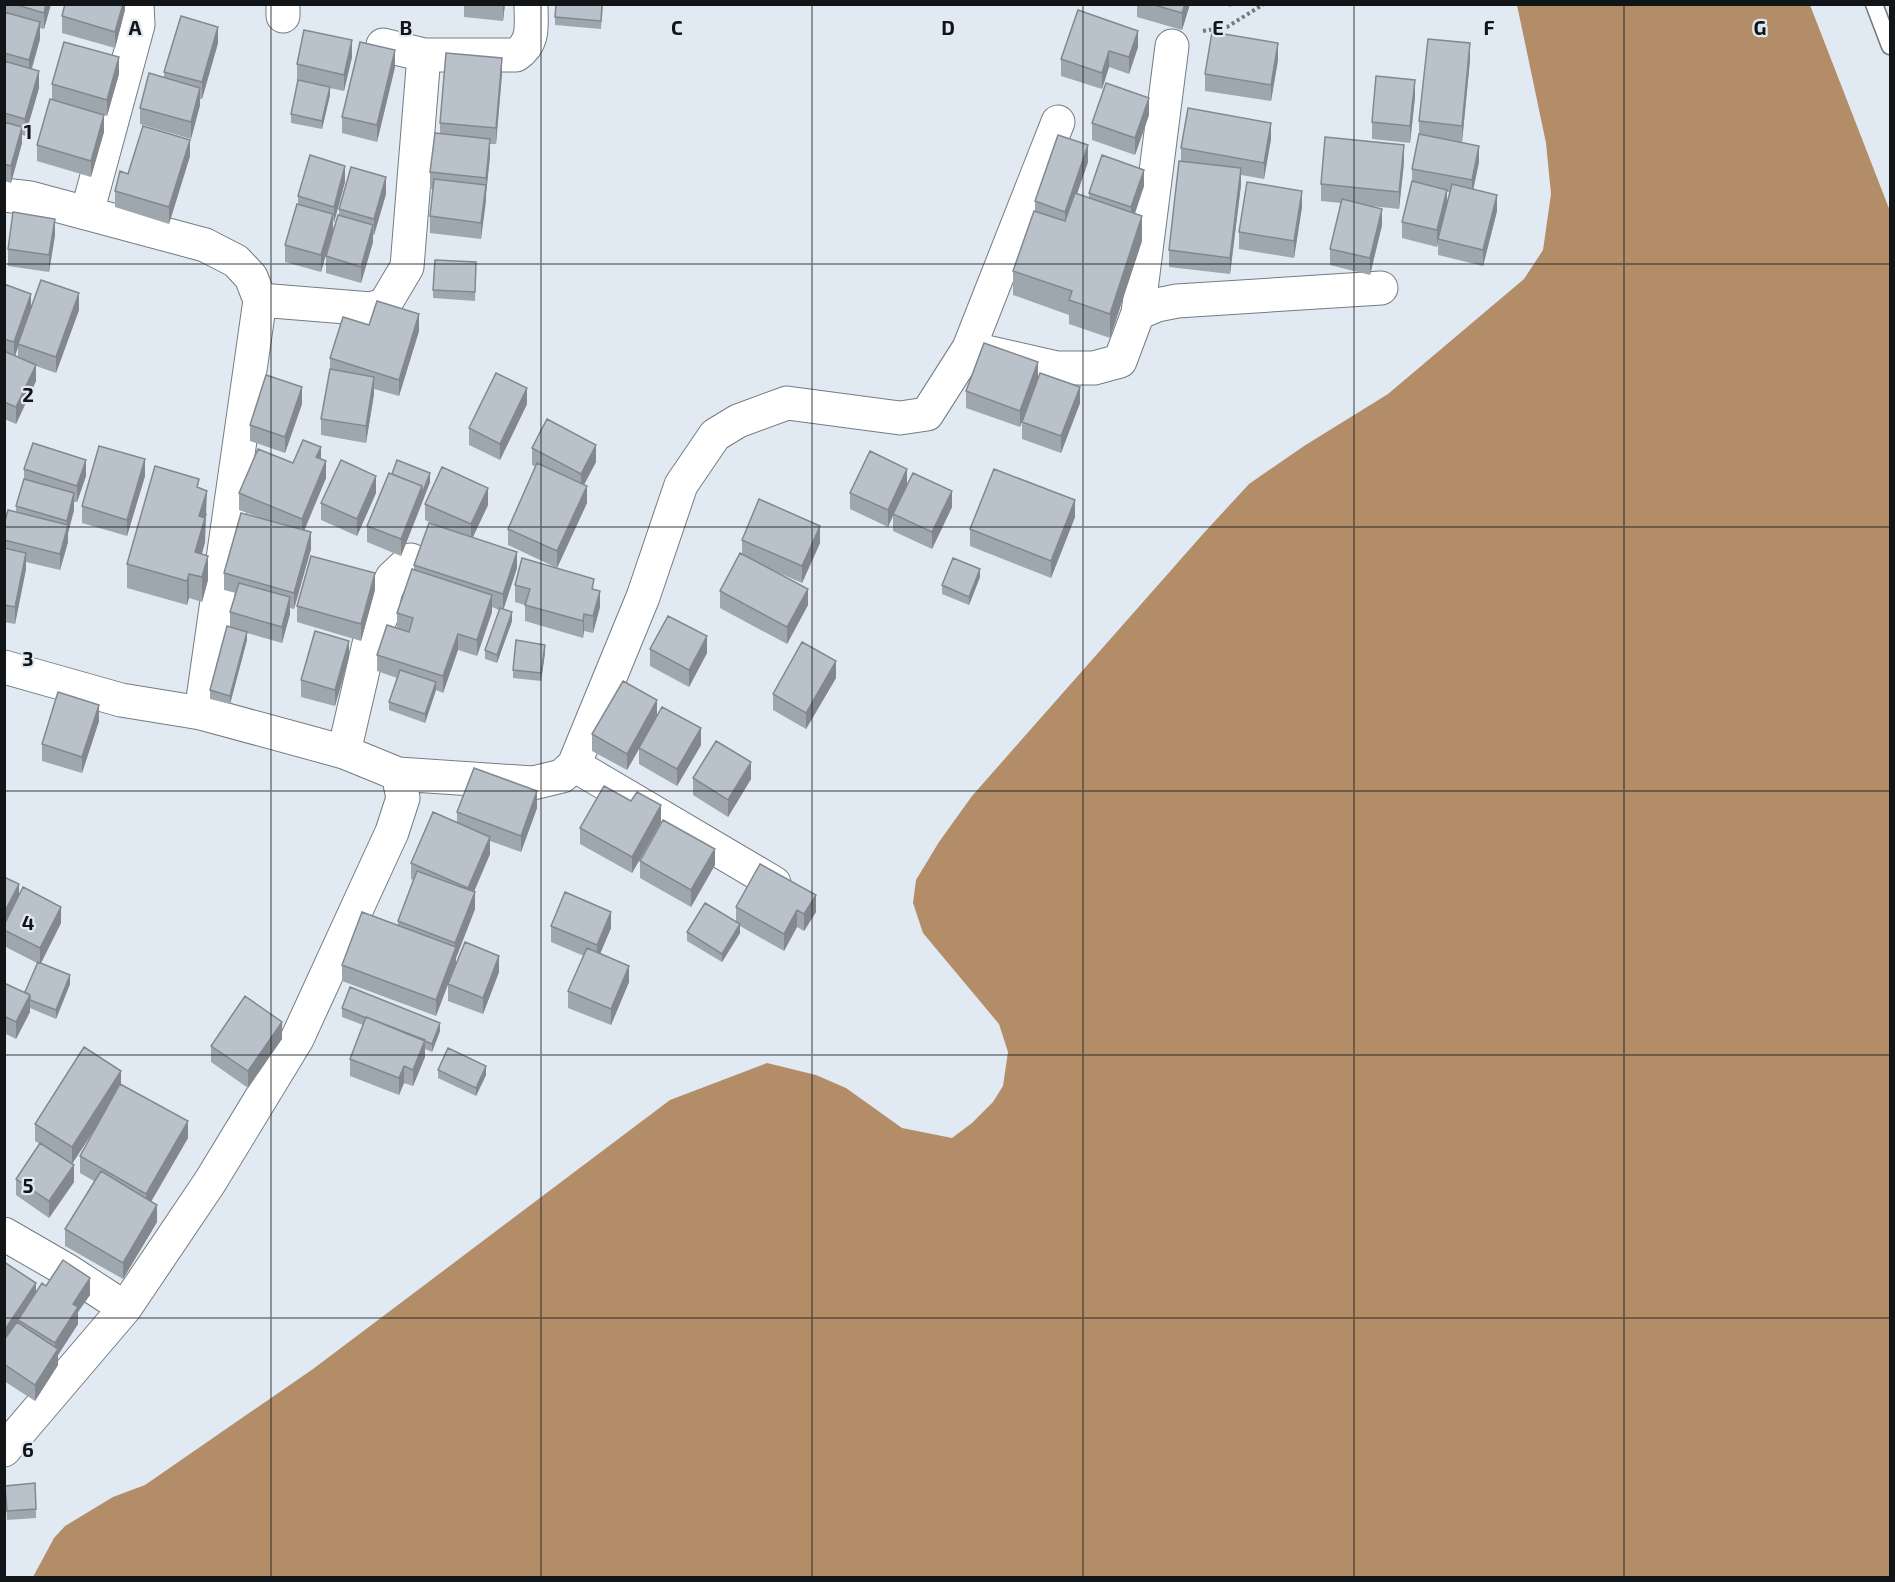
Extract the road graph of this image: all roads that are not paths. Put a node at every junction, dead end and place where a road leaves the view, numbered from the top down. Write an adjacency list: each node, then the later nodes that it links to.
1 (137, 4): 10 (street)
2 (531, 4): 7 (street)
3 (1874, 4): 6 (lane)
4 (383, 45): 7 (street)
5 (1172, 46): 13 (street)
6 (1890, 46)
7 (424, 55): 12 (street)
8 (1058, 122): 14 (street)
9 (4, 195): 10 (street)
10 (87, 213): 12 (street)
11 (1381, 288): 13 (street)
12 (260, 300): 17 (street)
13 (1138, 313): 14 (street)
14 (969, 348): 19 (street)
15 (411, 560): 18 (street)
16 (4, 667): 17 (street)
17 (201, 713): 18 (street)
18 (344, 752): 20 (street)
19 (573, 765): 20 (street); 21 (street)
20 (398, 774): 23 (street)
21 (774, 883)
22 (4, 1234): 23 (street)
23 (125, 1308): 24 (street)
24 (4, 1450)

